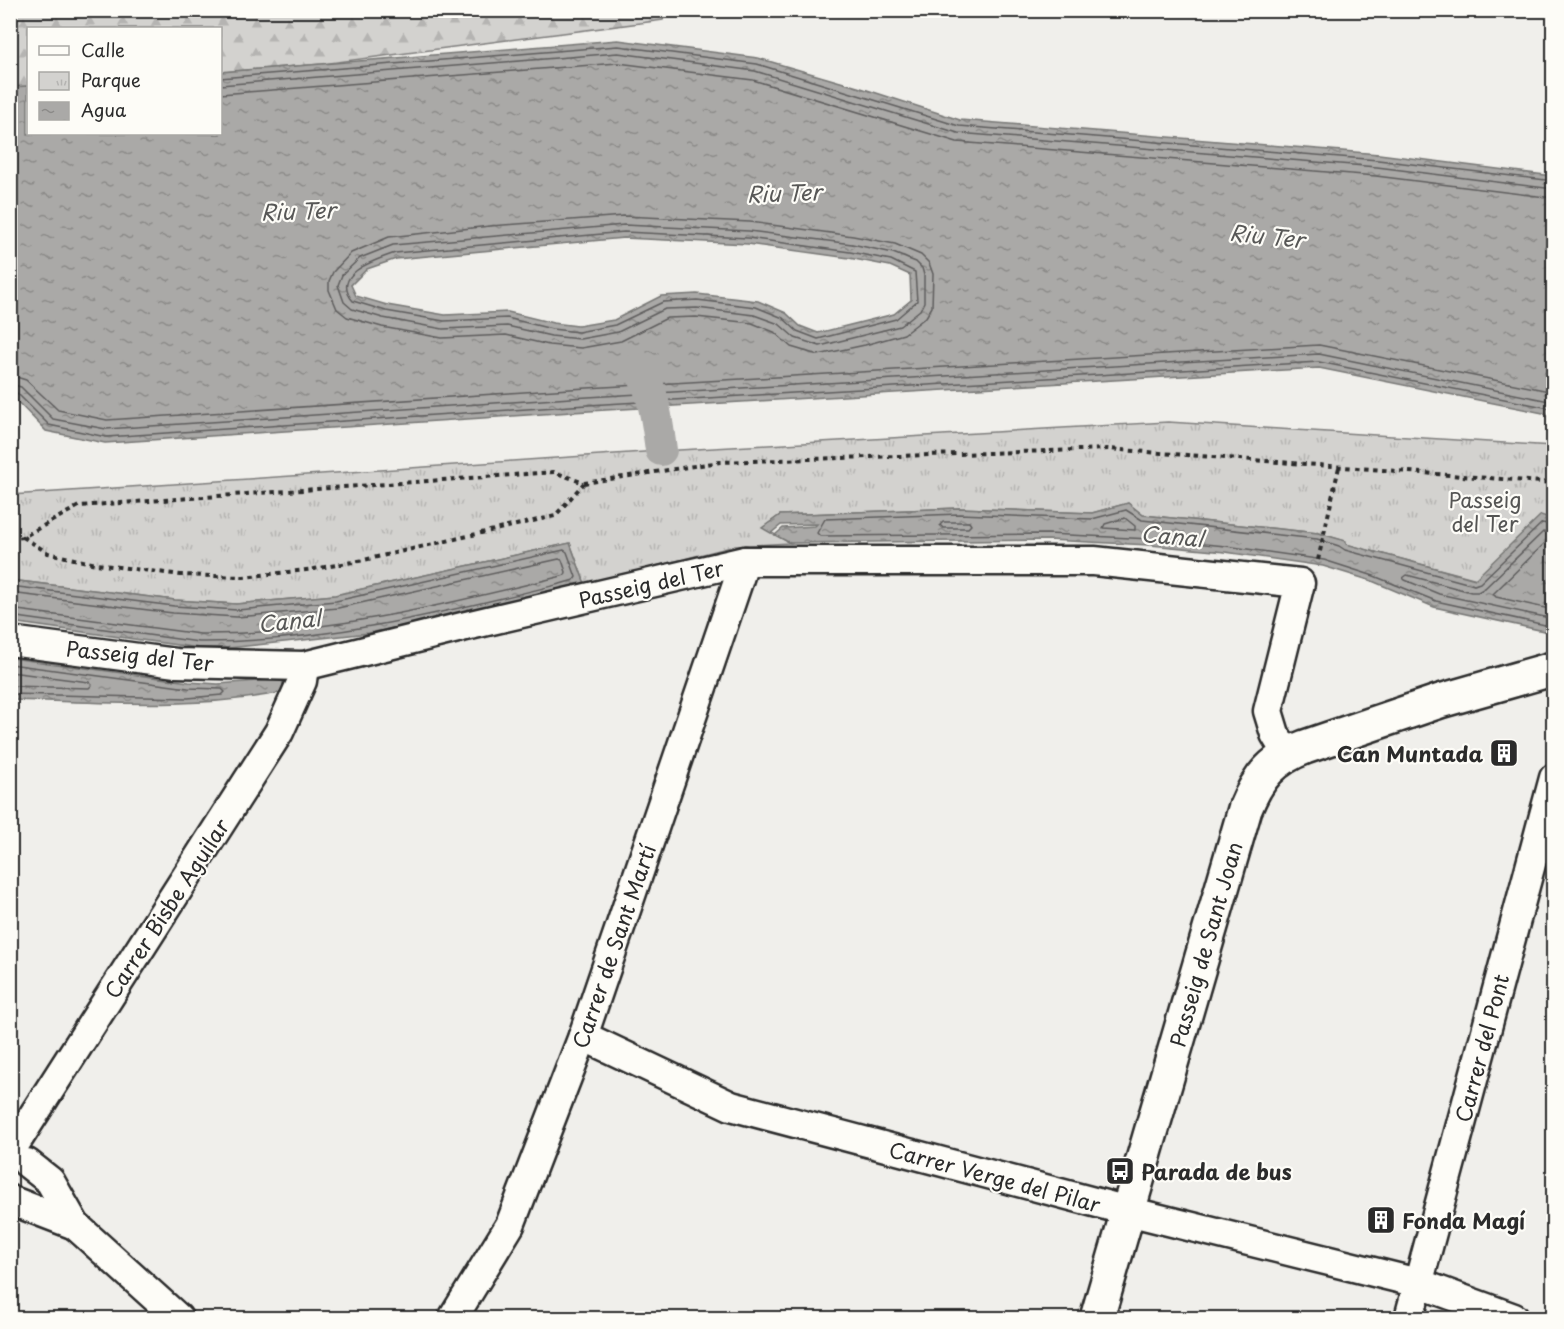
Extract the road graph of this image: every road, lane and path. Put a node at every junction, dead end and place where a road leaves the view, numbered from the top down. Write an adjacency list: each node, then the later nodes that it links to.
1 (1339, 467): 2 (path); 3 (path); 7 (path)
2 (584, 483): 4 (path); 4 (path)
3 (1554, 483)
4 (23, 537): 5 (path)
5 (10, 538)
6 (745, 561): 7 (street, Passeig del Ter); 9 (street, Passeig del Ter); 13 (street, Carrer de Sant Martí)
7 (1308, 575): 11 (street)
8 (10, 641): 9 (street, Passeig del Ter)
9 (304, 666): 14 (street, Carrer Bisbe Aguilar)
10 (1553, 671): 11 (street)
11 (1287, 754): 16 (street, Passeig de Sant Joan)
12 (1554, 778): 18 (street, Carrer del Pont)
13 (583, 1036): 16 (street, Carrer Verge del Pilar); 20 (street, Carrer de Sant Martí)
14 (17, 1149): 15 (street, Carrer Bisbe Aguilar); 17 (street)
15 (10, 1198): 17 (street)
16 (1128, 1210): 18 (street, Carrer Verge del Pilar); 21 (street, Passeig de Sant Joan)
17 (75, 1224): 19 (street)
18 (1418, 1282): 22 (street, Carrer del Pont); 23 (street, Carrer Verge del Pilar)
19 (178, 1318)
20 (453, 1318)
21 (1096, 1318)
22 (1409, 1318)
23 (1514, 1318)

